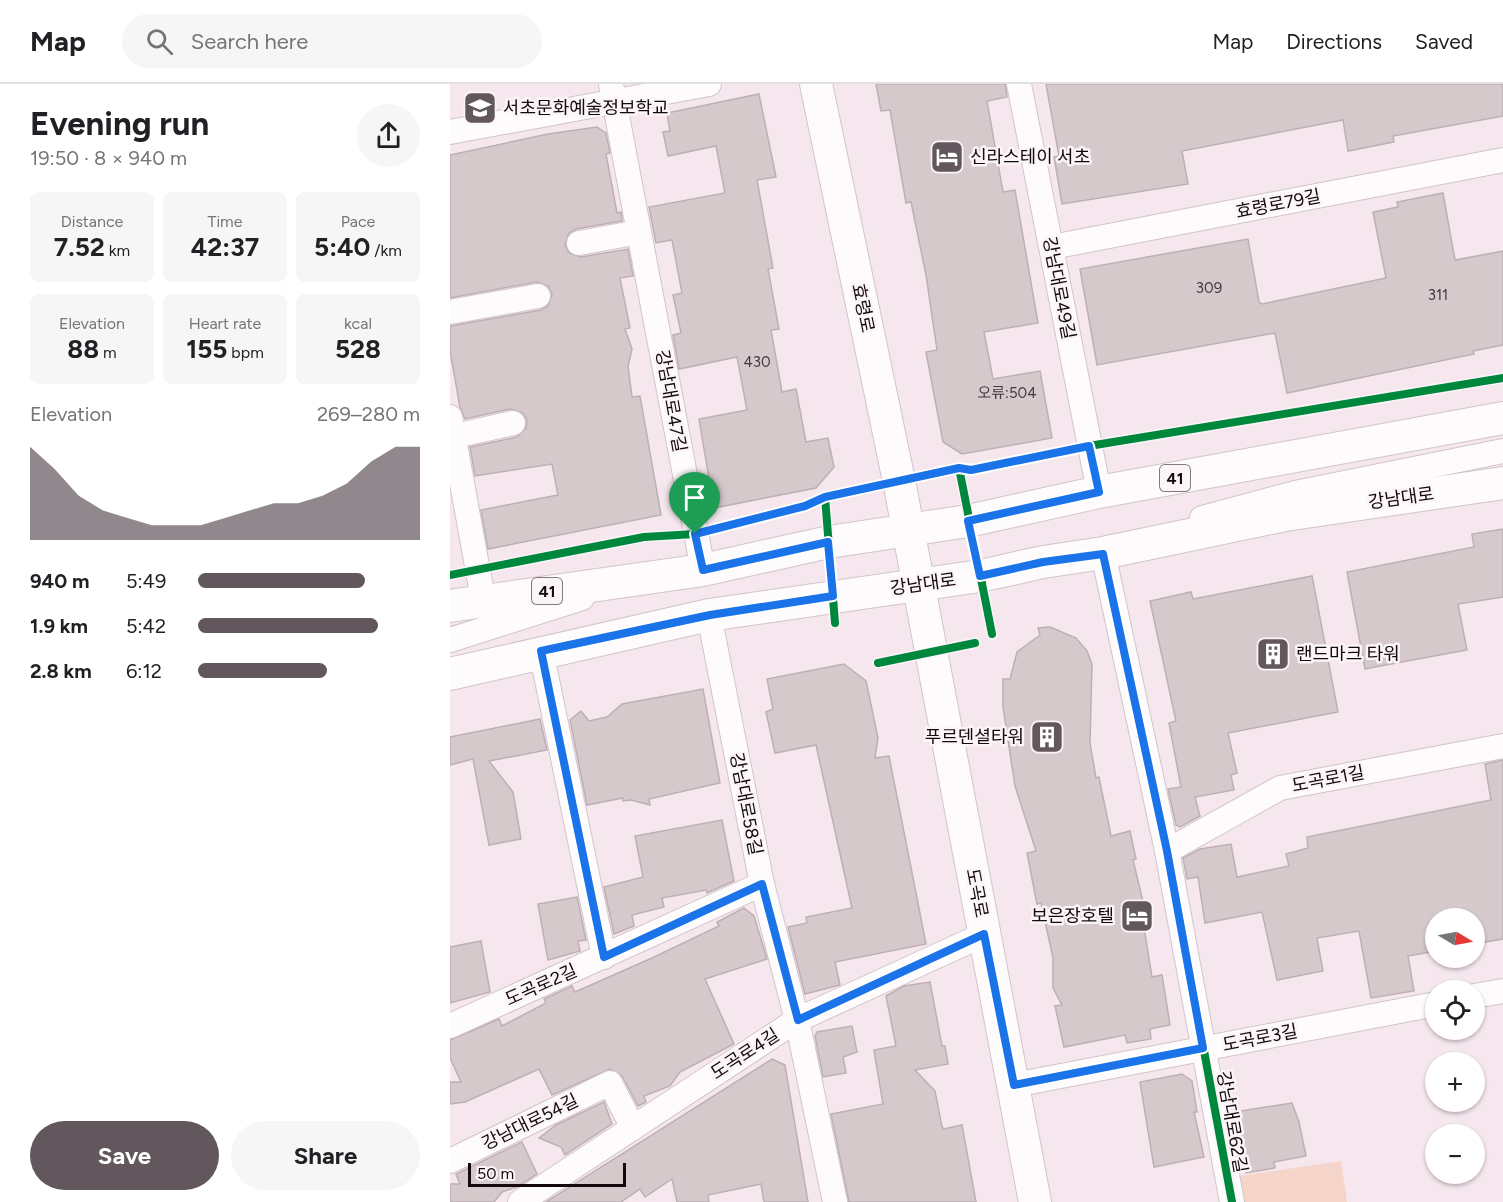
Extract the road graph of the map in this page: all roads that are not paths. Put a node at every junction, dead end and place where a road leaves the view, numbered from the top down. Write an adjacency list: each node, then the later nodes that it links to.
1 (709, 84): 4 (street)
2 (816, 84): 20 (main road, 효령로)
3 (1019, 84): 9 (street, 강남대로49길)
4 (613, 92): 5 (street); 7 (street, 강남대로47길)
5 (450, 132)
6 (1503, 160): 9 (street, 효령로79길)
7 (639, 232): 8 (street); 23 (street, 강남대로47길)
8 (579, 243)
9 (1052, 248): 19 (street, 강남대로49길)
10 (538, 296): 11 (street)
11 (450, 312)
12 (1503, 418): 15 (main road, 41)
13 (513, 423): 14 (street)
14 (451, 430): 26 (street)
15 (1442, 430): 16 (street); 19 (main road, 41)
16 (1503, 430)
17 (1503, 452): 22 (street)
18 (1503, 483): 21 (main road, 강남대로)
19 (1099, 492): 20 (main road, 41)
20 (909, 531): 23 (main road, 41); 25 (main road, 효령로)
21 (1103, 554): 22 (main road, 강남대로); 33 (street, 강남대로62길)
22 (1043, 562): 25 (main road, 강남대로)
23 (703, 570): 24 (main road, 41)
24 (645, 580): 26 (main road, 41); 29 (street)
25 (919, 584): 28 (main road, 강남대로); 35 (main road, 도곡로)
26 (483, 599): 27 (main road, 41)
27 (450, 606)
28 (710, 615): 30 (main road, 강남대로); 34 (street, 강남대로58길)
29 (450, 640)
30 (541, 651): 31 (main road, 강남대로); 36 (street)
31 (450, 674)
32 (1503, 746): 33 (street, 도곡로1길)
33 (1167, 851): 42 (street, 강남대로62길)
34 (762, 884): 36 (street, 도곡로2길); 40 (street, 강남대로58길)
35 (984, 934): 40 (street, 도곡로4길); 43 (main road, 도곡로)
36 (604, 957): 41 (street, 도곡로2길)
37 (1503, 991): 38 (street)
38 (1485, 994)
39 (1425, 1006): 42 (street, 도곡로3길)
40 (798, 1020): 44 (street, 도곡로4길); 47 (street, 강남대로58길)
41 (450, 1026)
42 (1203, 1048): 43 (street, 도곡로3길); 49 (street, 강남대로62길)
43 (1014, 1085): 48 (main road, 도곡로)
44 (633, 1128): 45 (street, 강남대로54길); 46 (street, 도곡로4길)
45 (450, 1161)
46 (520, 1202)
47 (835, 1202)
48 (1035, 1202)
49 (1232, 1202)

